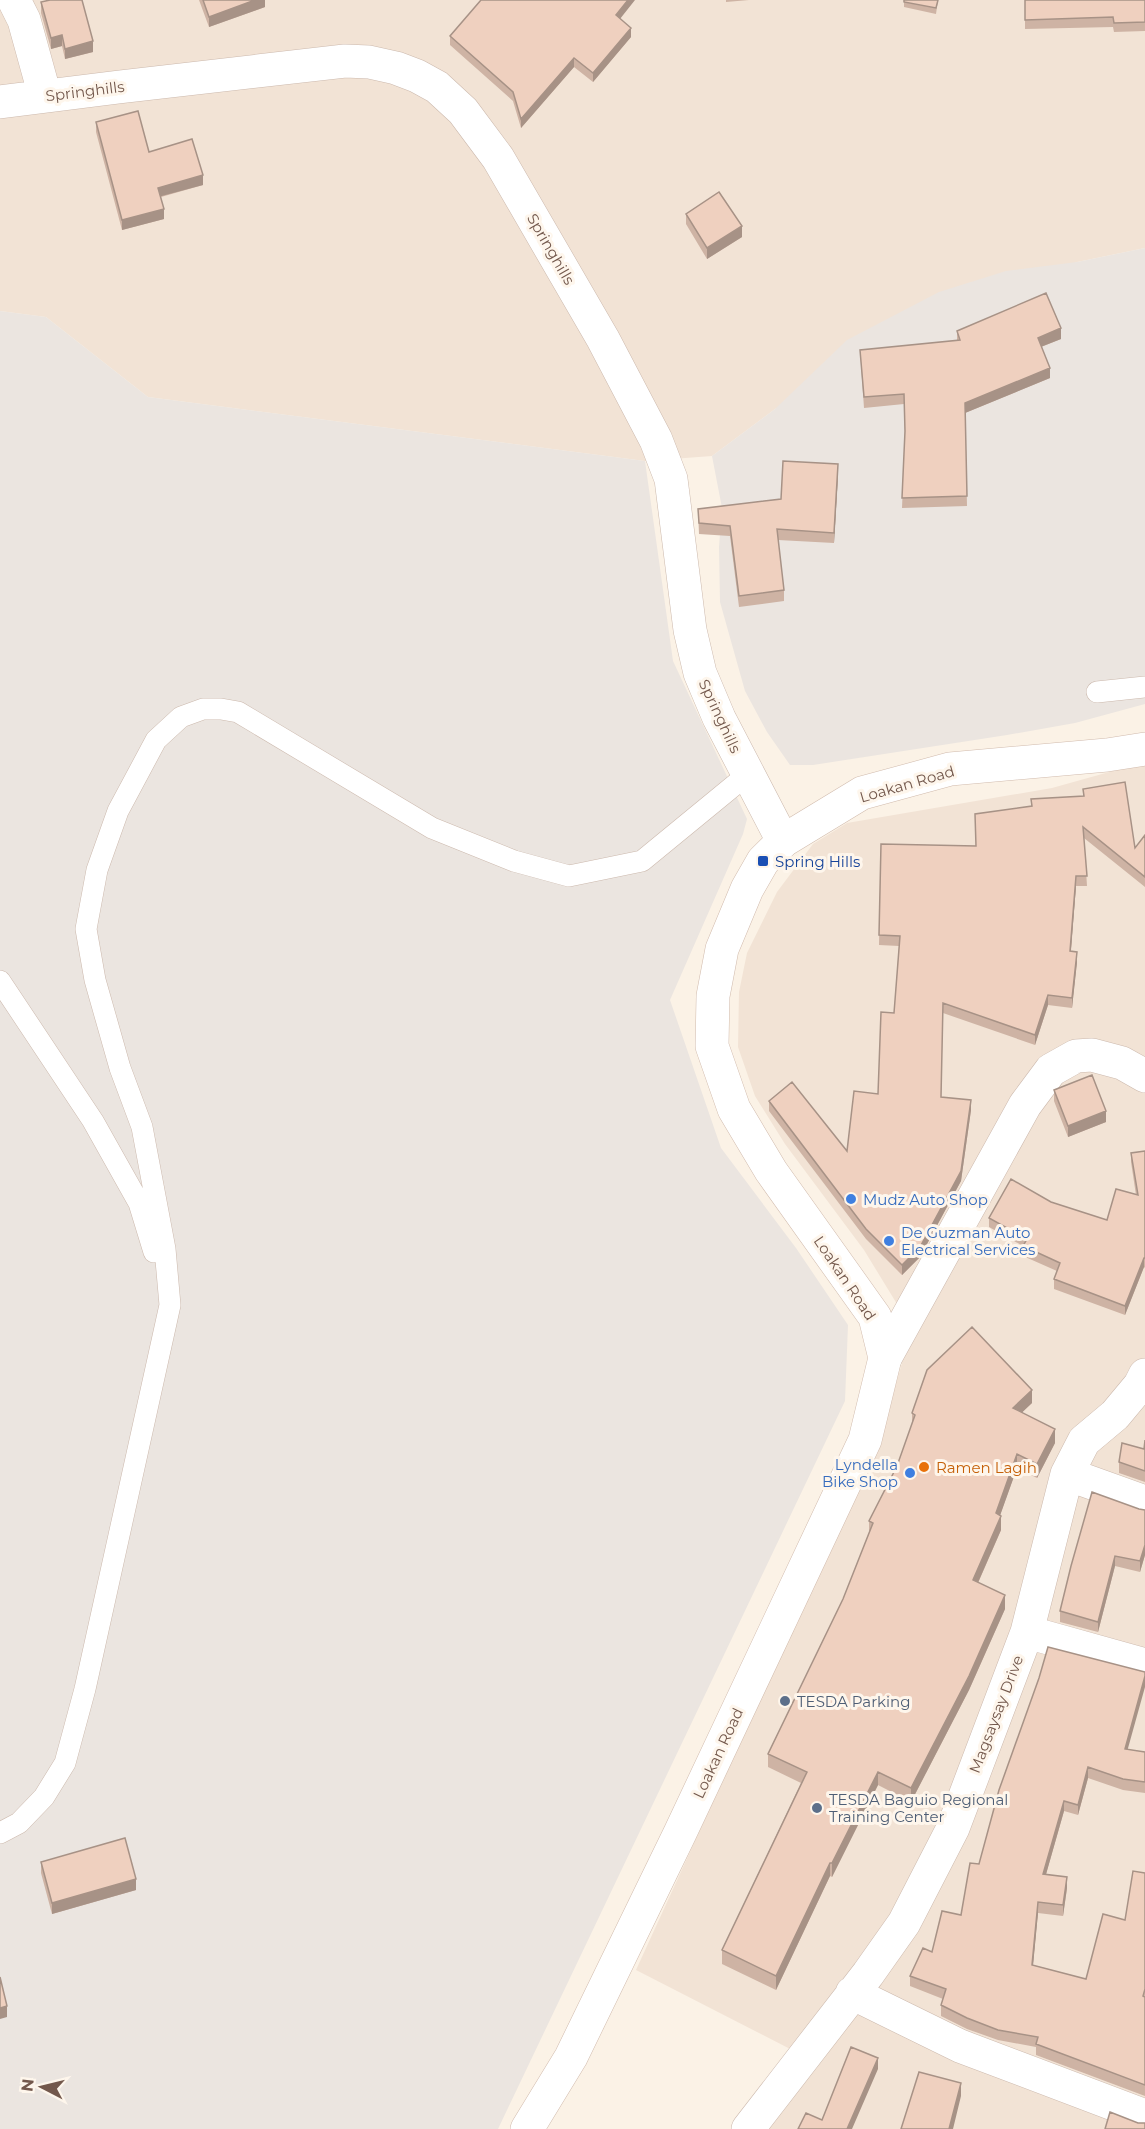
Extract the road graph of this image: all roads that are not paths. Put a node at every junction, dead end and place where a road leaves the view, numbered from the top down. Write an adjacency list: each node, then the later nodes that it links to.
1 (14, 0): 2 (street)
2 (45, 96): 3 (street, Springhills); 7 (street, Springhills)
3 (0, 102)
4 (1145, 687): 5 (lane)
5 (1097, 692)
6 (1145, 749): 8 (street, Loakan Road)
7 (748, 774): 8 (street, Springhills); 11 (lane)
8 (783, 841): 12 (street, Loakan Road)
9 (0, 981): 11 (lane)
10 (1145, 1076): 12 (street)
11 (170, 1305): 18 (lane)
12 (885, 1358): 21 (street, Loakan Road)
13 (1145, 1375): 14 (street, Magsaysay Drive)
14 (1067, 1474): 15 (street); 16 (street, Magsaysay Drive)
15 (1145, 1502)
16 (1027, 1632): 17 (street); 19 (street, Magsaysay Drive)
17 (1145, 1665)
18 (0, 1833)
19 (852, 1993): 20 (street); 22 (street, Magsaysay Drive)
20 (1145, 2116)
21 (527, 2129)
22 (748, 2129)

